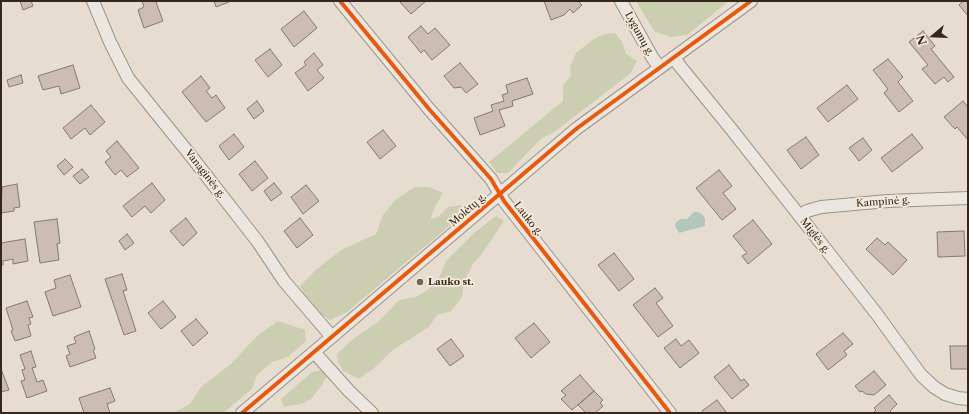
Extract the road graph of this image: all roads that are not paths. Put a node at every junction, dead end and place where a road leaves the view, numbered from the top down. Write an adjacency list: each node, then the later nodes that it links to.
1 (93, 1): 10 (street, Vanaginės g.)
2 (340, 1): 7 (street, Lauko g.)
3 (621, 1): 6 (street, Lygumų g.)
4 (751, 1): 5 (street, Molėtų g.)
5 (674, 56): 6 (street, Molėtų g.); 9 (street, Miglės g.)
6 (659, 67): 7 (street, Molėtų g.)
7 (500, 193): 10 (street, Molėtų g.); 15 (street, Lauko g.)
8 (968, 198): 9 (street, Kampinė g.)
9 (800, 216): 12 (street, Miglės g.)
10 (332, 337): 11 (street, Molėtų g.)
11 (314, 352): 13 (street, Molėtų g.); 14 (street)
12 (968, 399)
13 (242, 413)
14 (372, 413)
15 (670, 413)

